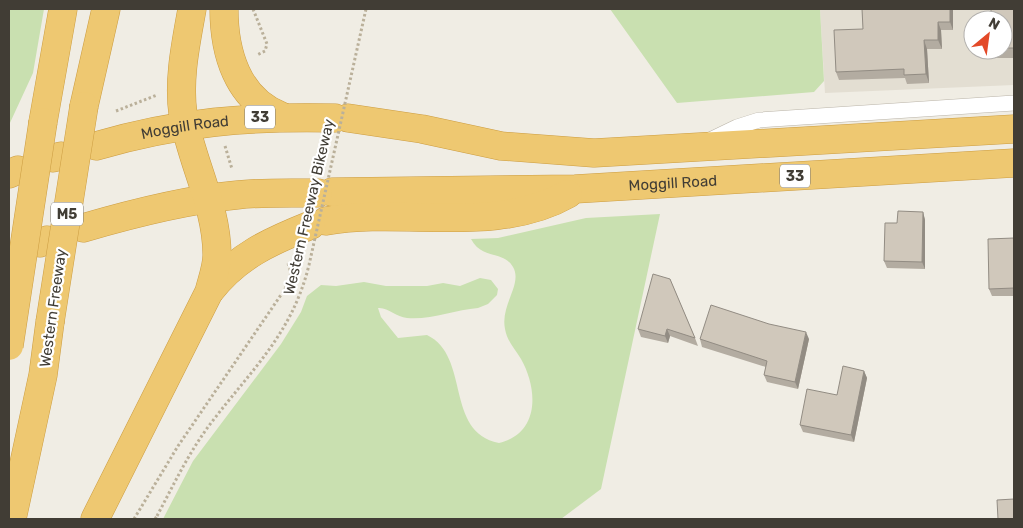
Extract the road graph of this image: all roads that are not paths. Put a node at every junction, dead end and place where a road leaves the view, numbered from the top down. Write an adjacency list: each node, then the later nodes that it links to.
1 (63, 9): 16 (highway, M5, bridge)
2 (106, 9): 17 (highway, Western Freeway / M5, bridge)
3 (192, 9): 7 (highway)
4 (224, 9): 6 (highway)
5 (1014, 103): 10 (lane, Moggill Road)
6 (281, 116): 7 (highway, Moggill Road / 33); 10 (highway, Moggill Road / 33)
7 (185, 124): 9 (highway, Moggill Road / 33); 13 (highway)
8 (1014, 129): 10 (highway, Moggill Road / 33)
9 (96, 146)
10 (696, 148)
11 (1014, 163): 12 (highway, Moggill Road / 33)
12 (576, 190): 13 (highway, Moggill Road / 33); 15 (highway)
13 (207, 199): 14 (highway, Moggill Road / 33); 15 (highway)
14 (83, 228)
15 (209, 292): 18 (highway)
16 (9, 346)
17 (12, 519)
18 (96, 519)

